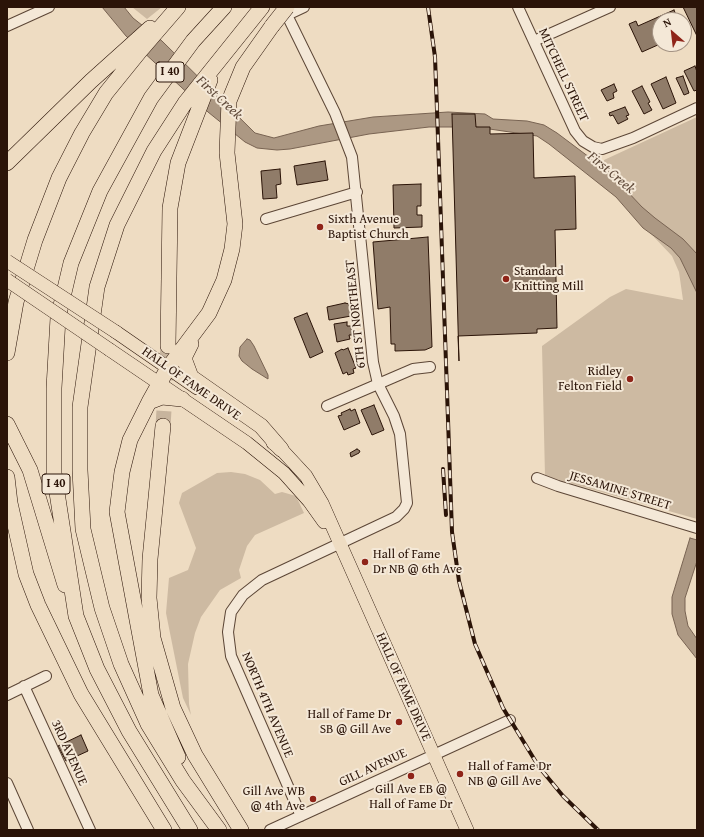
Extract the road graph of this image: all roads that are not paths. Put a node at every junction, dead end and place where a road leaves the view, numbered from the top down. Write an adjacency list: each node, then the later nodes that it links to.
1 (49, 7): 10 (street)
2 (175, 7): 14 (highway)
3 (178, 7): 23 (highway)
4 (224, 7): 39 (highway, I 40)
5 (304, 7): 9 (street)
6 (518, 7): 11 (street, MITCHELL STREET)
7 (610, 7): 11 (street)
8 (261, 8): 12 (highway, I 40)
9 (286, 10): 17 (street, 6TH ST NORTHEAST); 21 (highway, bridge)
10 (7, 26)
11 (534, 41): 13 (street, MITCHELL STREET)
12 (229, 47): 22 (highway); 46 (highway, I 40)
13 (697, 108)
14 (44, 127): 15 (highway); 16 (highway)
15 (7, 146)
16 (7, 163)
17 (357, 192): 18 (street); 27 (street, 6TH ST NORTHEAST)
18 (266, 219)
19 (7, 260): 25 (main road, HALL OF FAME DRIVE, bridge)
20 (7, 280): 26 (main road, HALL OF FAME DRIVE, bridge)
21 (203, 321): 25 (highway); 33 (highway)
22 (168, 346)
23 (7, 353)
24 (430, 367): 27 (street)
25 (168, 368): 26 (highway); 33 (main road, HALL OF FAME DRIVE)
26 (159, 383): 28 (main road, HALL OF FAME DRIVE); 29 (highway)
27 (378, 384): 30 (street); 36 (street, 6TH ST NORTHEAST)
28 (182, 399): 29 (highway); 38 (main road, HALL OF FAME DRIVE)
29 (149, 402): 46 (highway)
30 (327, 406)
31 (7, 424): 39 (highway)
32 (163, 426): 48 (highway)
33 (281, 449): 38 (main road, HALL OF FAME DRIVE)
34 (7, 477): 51 (highway)
35 (537, 478): 37 (street, JESSAMINE STREET)
36 (404, 510): 38 (street, NORTH 4TH AVENUE)
37 (697, 528)
38 (340, 543): 44 (main road, HALL OF FAME DRIVE); 47 (street, NORTH 4TH AVENUE)
39 (76, 616): 52 (highway, I 40)
40 (46, 676): 41 (street)
41 (24, 686): 42 (street); 50 (street, 3RD AVENUE)
42 (7, 695)
43 (510, 720): 44 (street, GILL AVENUE)
44 (433, 755): 47 (street, GILL AVENUE); 55 (main road, HALL OF FAME DRIVE)
45 (7, 783): 49 (street)
46 (203, 808): 53 (highway, I 40)
47 (301, 816): 54 (street, GILL AVENUE)
48 (238, 825)
49 (28, 830)
50 (90, 830)
51 (164, 830)
52 (190, 830)
53 (219, 830)
54 (270, 830)
55 (467, 830)

